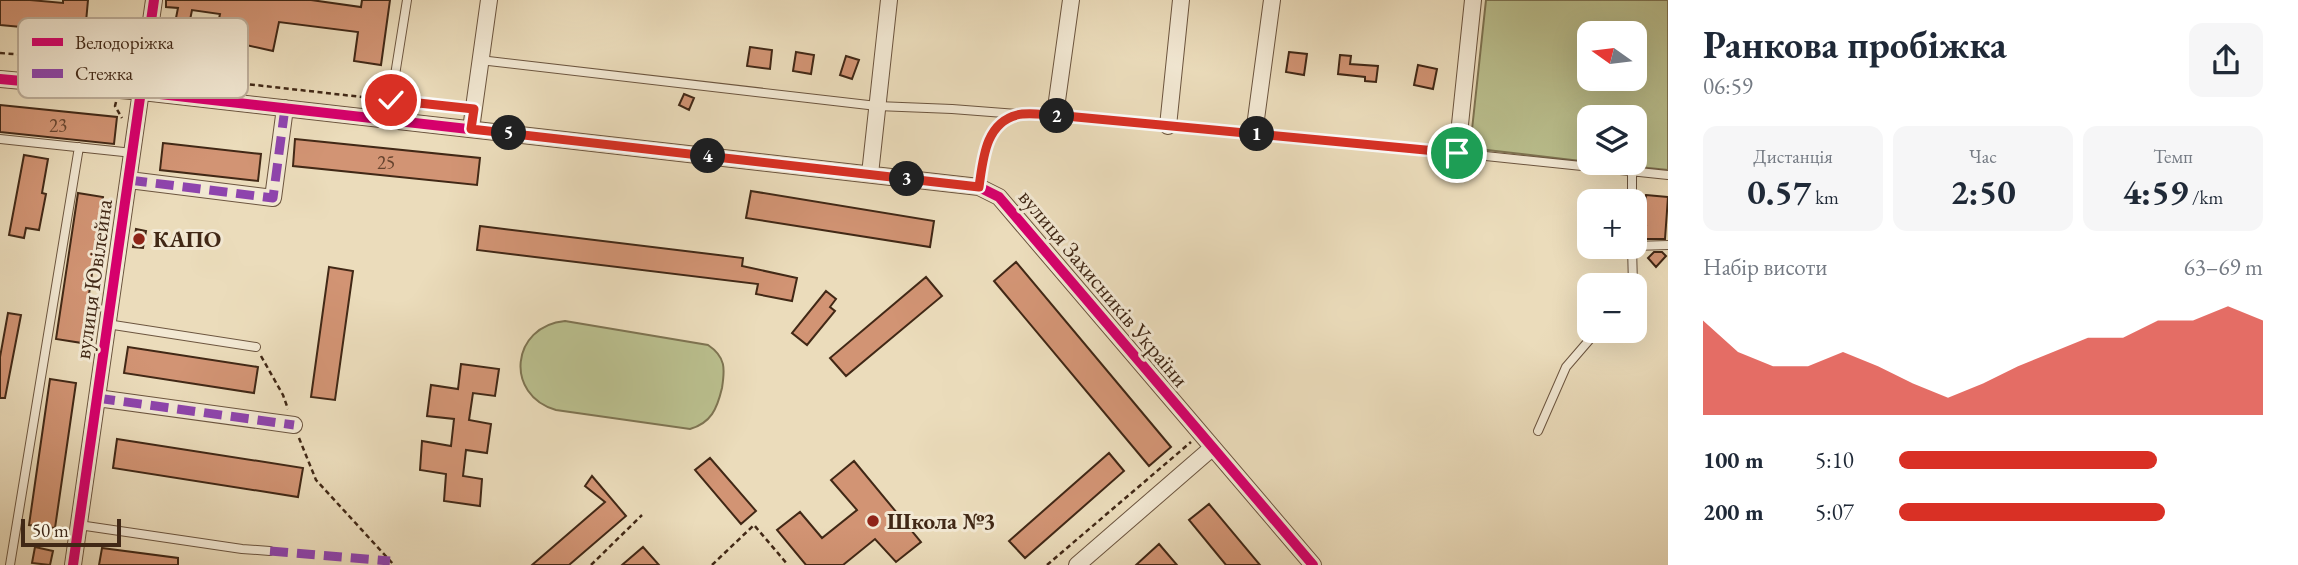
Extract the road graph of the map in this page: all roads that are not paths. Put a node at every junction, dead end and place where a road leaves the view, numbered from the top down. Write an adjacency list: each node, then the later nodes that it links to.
1 (155, 0): 9 (street, вулиця Ювілейна)
2 (407, 0): 15 (lane)
3 (489, 0): 10 (street)
4 (889, 0): 16 (street)
5 (1071, 0): 19 (street)
6 (1181, 0): 20 (street)
7 (1272, 0): 22 (street)
8 (1473, 0): 26 (street)
9 (150, 18)
10 (481, 60): 16 (lane); 21 (street)
11 (0, 79): 12 (street, вулиця Захисників України)
12 (18, 81)
13 (141, 98): 25 (street, вулиця Ювілейна)
14 (196, 98): 17 (street, вулиця Захисників України)
15 (391, 100)
16 (877, 106): 18 (lane); 29 (street)
17 (285, 108): 21 (street, вулиця Захисників України); 31 (street)
18 (1017, 114): 19 (lane); 32 (lane)
19 (1055, 115): 20 (lane)
20 (1168, 126): 22 (lane)
21 (471, 129): 29 (street, вулиця Захисників України)
22 (1254, 134): 26 (lane)
23 (0, 139): 24 (lane)
24 (79, 148): 25 (lane); 44 (lane)
25 (133, 153): 31 (street, вулиця Ювілейна)
26 (1457, 153): 27 (lane)
27 (1577, 165)
28 (1647, 172): 30 (lane)
29 (870, 174): 32 (street, вулиця Захисників України)
30 (1668, 175)
31 (129, 180): 35 (street, вулиця Ювілейна)
32 (979, 187): 41 (street, вулиця Захисників України)
33 (1668, 245): 34 (lane)
34 (1647, 246)
35 (107, 324): 37 (lane); 38 (street, вулиця Ювілейна)
36 (1587, 343): 40 (lane)
37 (256, 347)
38 (97, 398): 39 (street); 42 (street, вулиця Ювілейна)
39 (294, 425)
40 (1538, 431)
41 (1212, 448): 46 (street); 47 (street, вулиця Захисників України)
42 (79, 525): 43 (lane); 45 (street, вулиця Ювілейна)
43 (270, 551)
44 (10, 565)
45 (73, 565)
46 (1077, 565)
47 (1313, 565)

